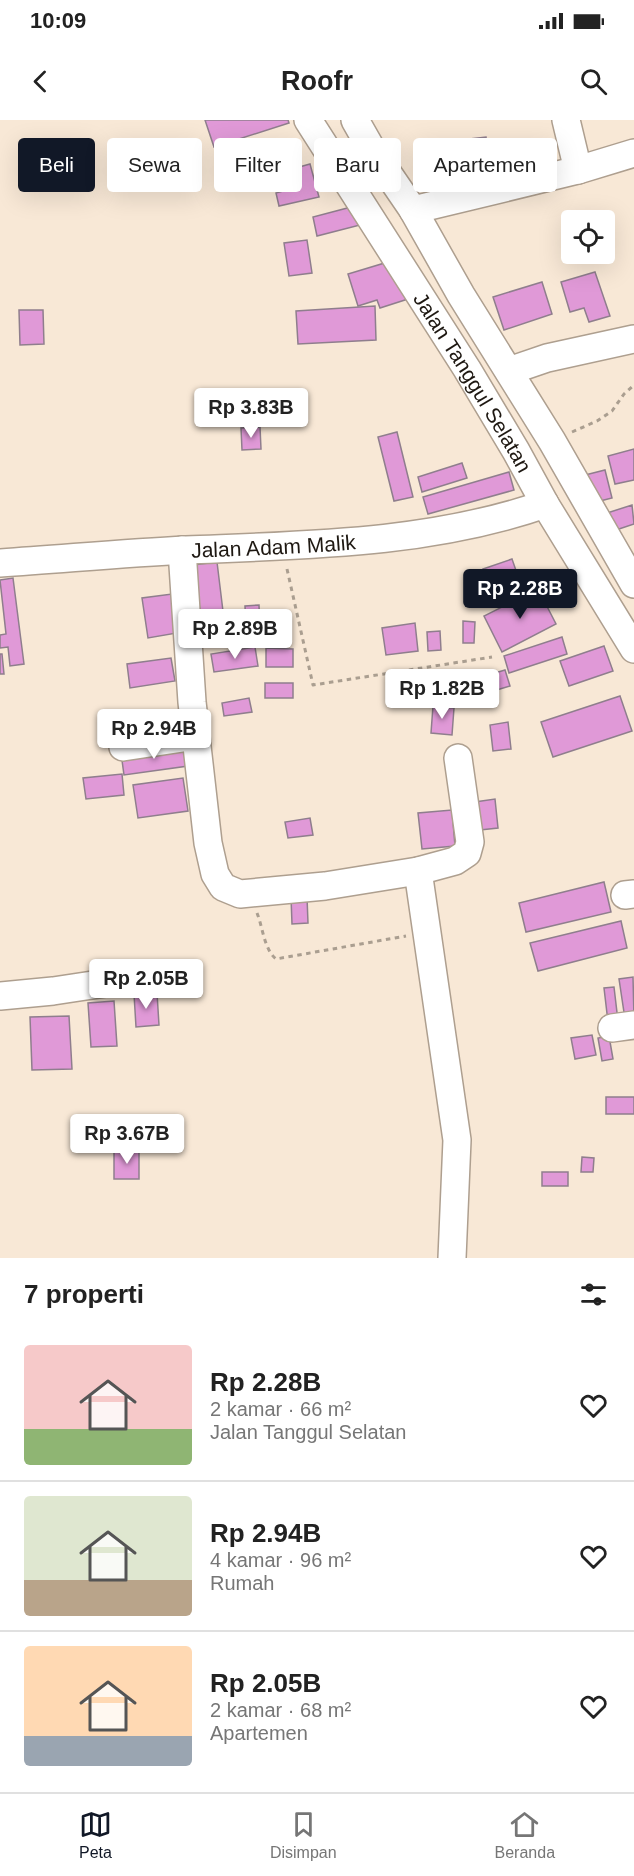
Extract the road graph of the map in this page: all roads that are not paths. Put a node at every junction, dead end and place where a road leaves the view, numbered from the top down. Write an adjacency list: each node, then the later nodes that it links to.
1 (308, 120): 9 (street, Jalan Tanggul Selatan)
2 (355, 120): 6 (street, Jalan Tanggul Selatan)
3 (566, 120): 5 (street)
4 (634, 153): 5 (street)
5 (578, 170): 6 (street)
6 (413, 210): 8 (street, Jalan Tanggul Selatan)
7 (634, 339): 8 (street)
8 (508, 371): 12 (street, Jalan Tanggul Selatan)
9 (545, 504): 10 (street, Jalan Adam Malik); 13 (street, Jalan Tanggul Selatan)
10 (182, 550): 11 (street, Jalan Adam Malik); 14 (street)
11 (0, 563)
12 (634, 584)
13 (634, 649)
14 (196, 736): 15 (street); 17 (street)
15 (123, 747)
16 (458, 758): 17 (street)
17 (418, 871): 20 (street)
18 (165, 974): 19 (street)
19 (0, 996)
20 (452, 1258)

